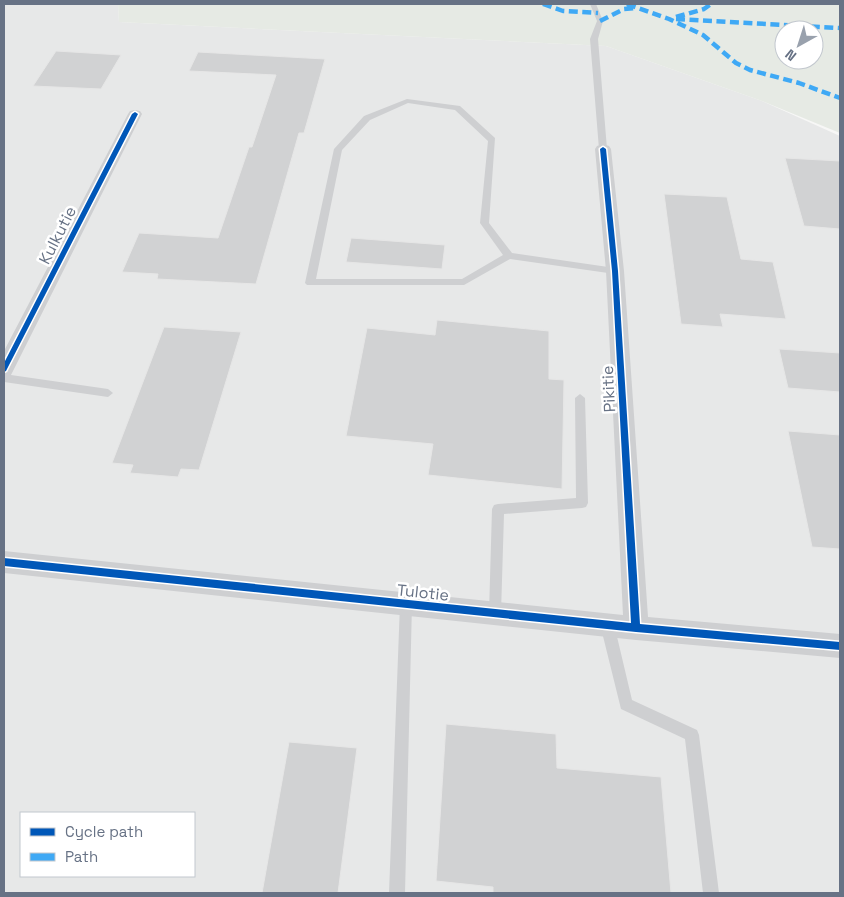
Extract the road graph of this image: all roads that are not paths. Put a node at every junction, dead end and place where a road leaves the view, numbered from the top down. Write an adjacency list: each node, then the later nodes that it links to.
1 (593, 4): 3 (lane)
2 (135, 114): 6 (street, Kulkutie)
3 (604, 149): 5 (street, Pikitie)
4 (509, 256): 4 (lane); 5 (lane)
5 (615, 271): 14 (street, Pikitie)
6 (4, 369)
7 (4, 378): 8 (lane)
8 (108, 393)
9 (580, 398): 12 (lane)
10 (4, 562): 11 (street, Tulotie)
11 (406, 604): 12 (street, Tulotie); 16 (lane)
12 (494, 613): 13 (street, Tulotie)
13 (607, 624): 14 (street, Tulotie); 17 (lane)
14 (636, 628): 15 (street, Tulotie)
15 (840, 646)
16 (397, 893)
17 (712, 893)

